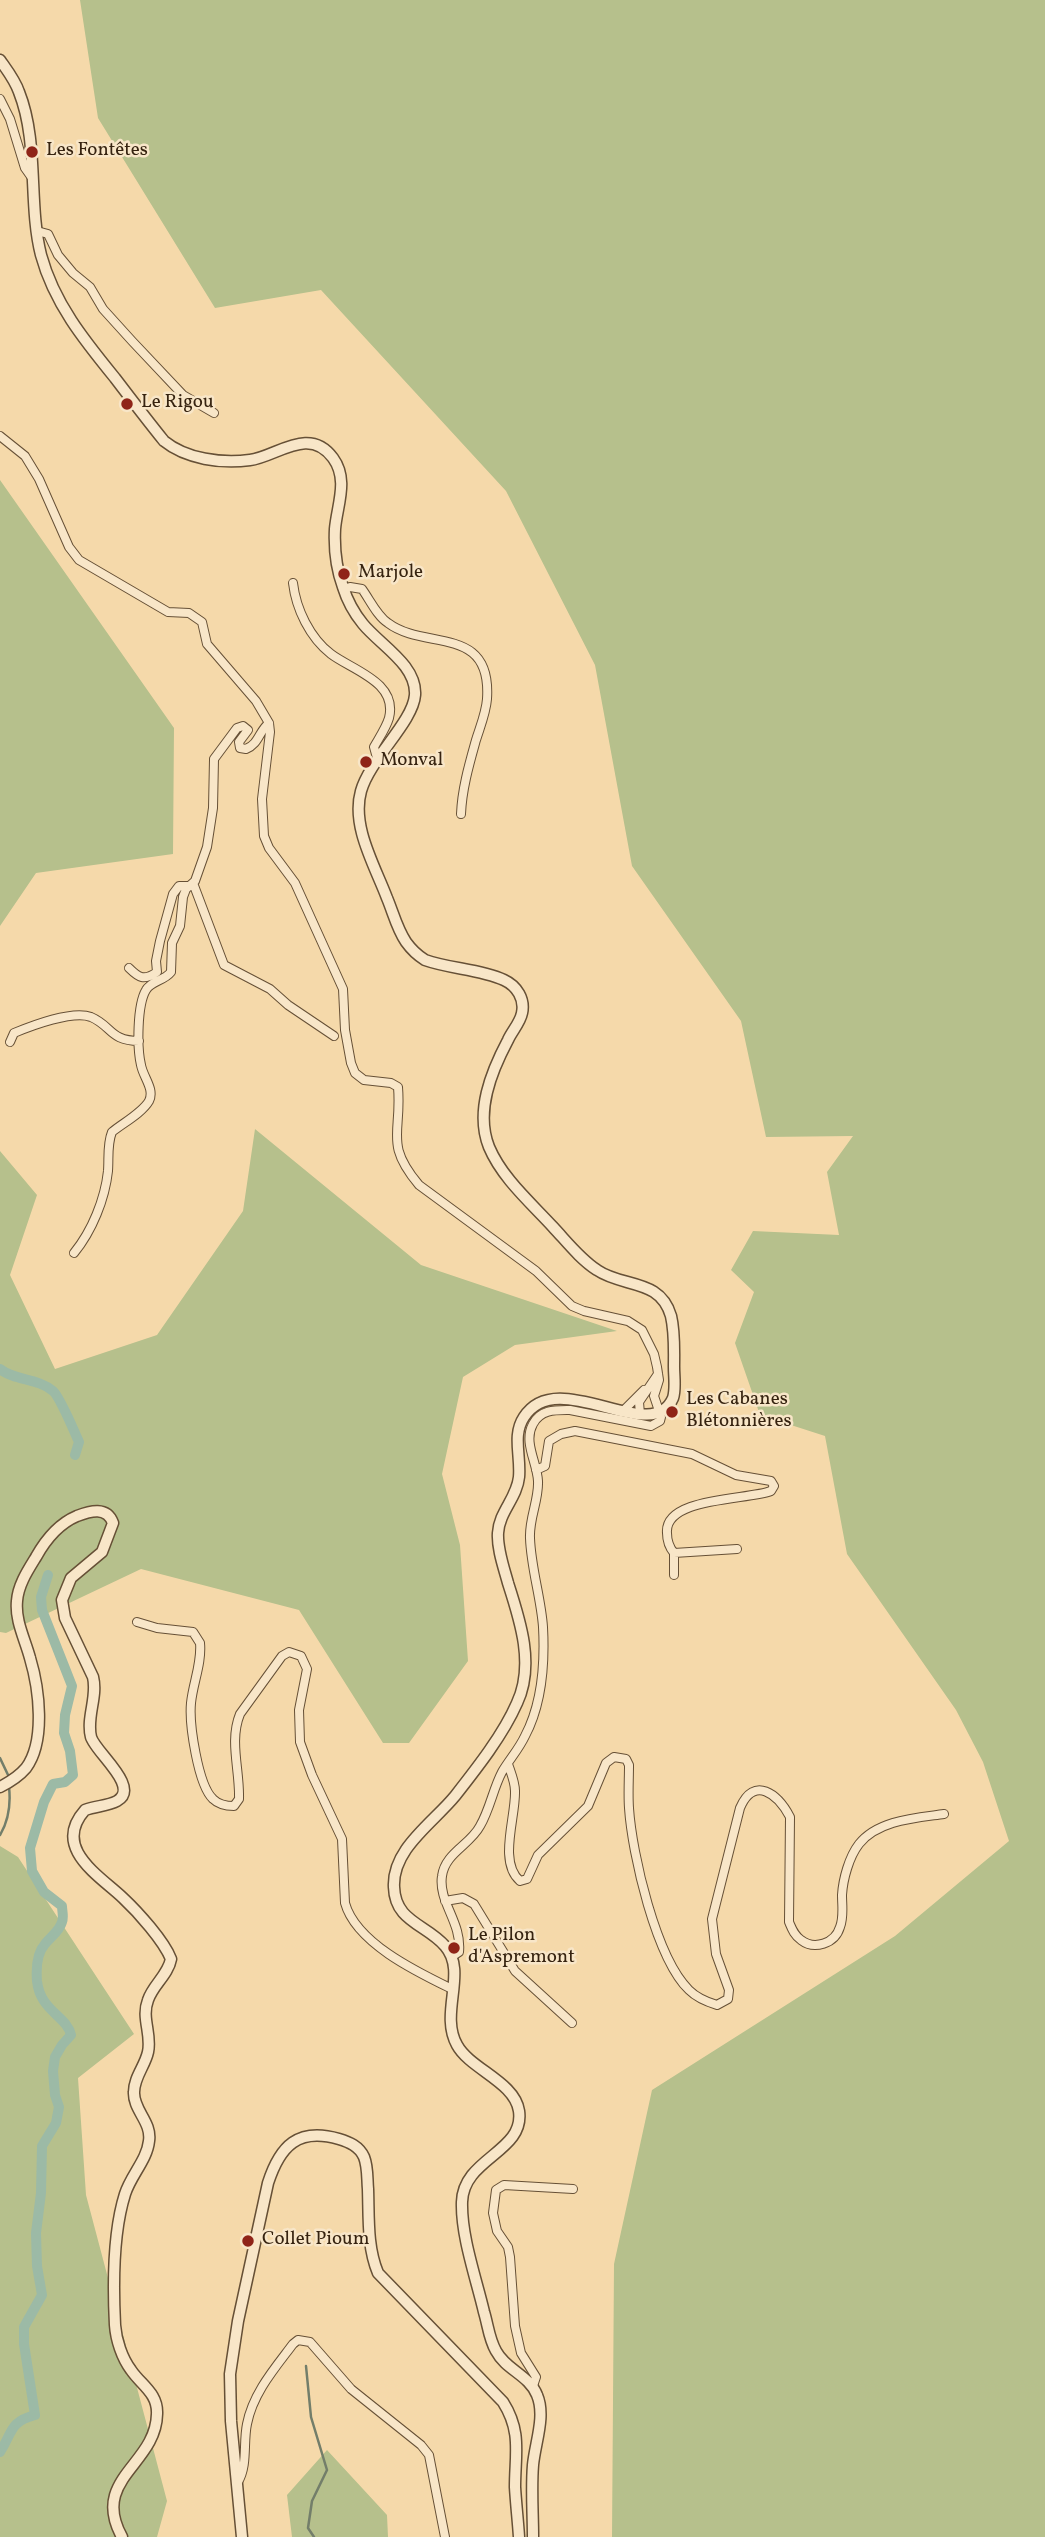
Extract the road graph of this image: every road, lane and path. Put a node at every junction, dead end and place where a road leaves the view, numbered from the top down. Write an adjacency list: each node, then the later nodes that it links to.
1 (0, 60): 3 (street)
2 (0, 99): 3 (street)
3 (33, 178): 4 (street)
4 (37, 231): 5 (street); 8 (street)
5 (215, 413)
6 (0, 436): 9 (street)
7 (293, 583): 10 (street)
8 (343, 589): 10 (street); 11 (street)
9 (269, 723): 12 (street); 18 (street)
10 (377, 758): 21 (street)
11 (461, 814)
12 (192, 884): 13 (street); 14 (street); 15 (street)
13 (130, 968)
14 (334, 1036)
15 (139, 1041): 16 (street); 17 (street)
16 (10, 1042)
17 (74, 1253)
18 (658, 1374): 19 (street); 21 (street)
19 (647, 1389): 20 (street); 22 (street)
20 (623, 1411): 22 (street); 32 (street)
21 (660, 1412): 22 (street); 23 (street)
22 (640, 1414)
23 (537, 1470): 25 (street); 28 (street)
24 (737, 1549): 25 (street)
25 (674, 1553): 26 (street)
26 (674, 1575)
27 (137, 1622): 33 (street)
28 (508, 1764): 30 (street); 31 (street)
29 (2, 1786): 38 (street)
30 (944, 1814)
31 (445, 1901): 32 (street); 34 (street)
32 (453, 1956): 33 (street)
33 (452, 1989): 36 (street)
34 (572, 2023)
35 (573, 2189): 36 (street)
36 (533, 2386): 42 (street)
37 (236, 2484): 39 (street); 40 (street); 41 (street)
38 (122, 2537)
39 (242, 2537)
40 (445, 2537)
41 (519, 2537)
42 (533, 2537)

